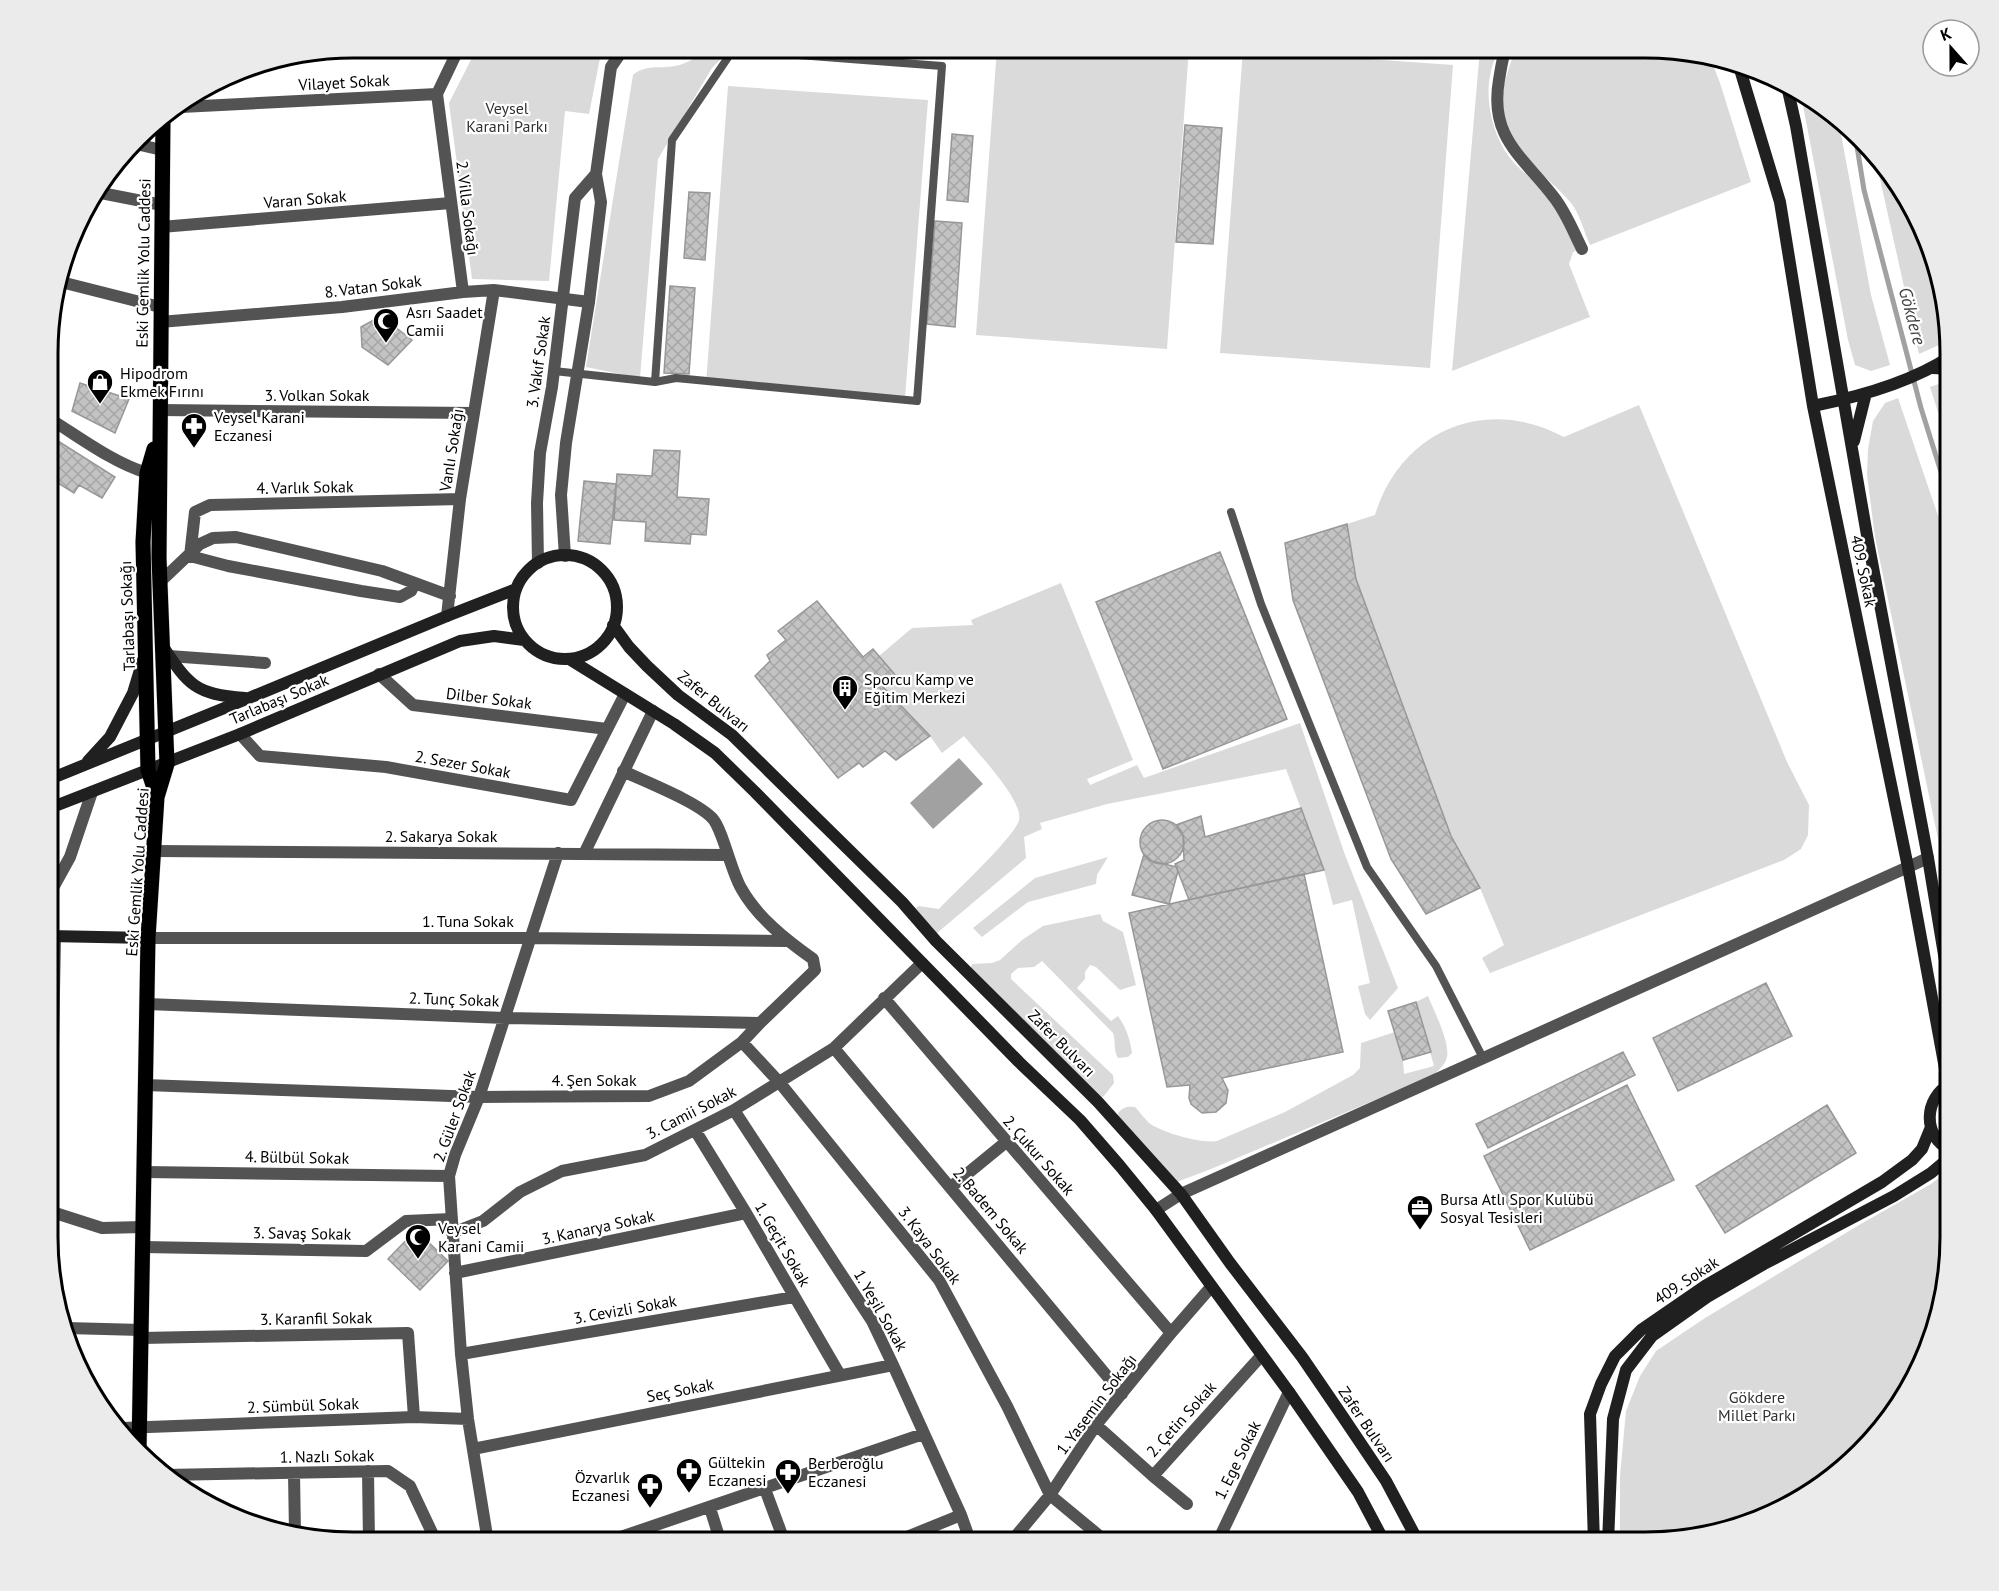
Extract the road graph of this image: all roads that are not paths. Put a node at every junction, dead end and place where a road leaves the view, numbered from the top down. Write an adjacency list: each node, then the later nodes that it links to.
1 (454, 58): 9 (street)
2 (612, 58): 7 (street)
3 (617, 58): 7 (street)
4 (728, 58): 32 (lane)
5 (859, 58): 32 (lane)
6 (1502, 58): 20 (street)
7 (611, 67): 15 (street)
8 (1742, 75): 35 (main road, 409. Sokak)
9 (437, 94): 11 (street, Vilayet Sokak); 17 (street, 2. Villa Sokağı)
10 (1789, 96): 34 (main road, 409. Sokak)
11 (193, 106)
12 (163, 129): 14 (main road, Eski Gemlik Yolu Caddesi)
13 (144, 146): 14 (street)
14 (162, 150): 18 (main road, Eski Gemlik Yolu Caddesi)
15 (596, 174): 24 (street, 3. Vakıf Sokak); 25 (street)
16 (106, 194): 18 (street)
17 (451, 203): 19 (street, Varan Sokak); 23 (street, 2. Villa Sokağı)
18 (162, 205): 19 (main road, Eski Gemlik Yolu Caddesi)
19 (161, 227): 26 (main road, Eski Gemlik Yolu Caddesi)
20 (1582, 249)
21 (67, 284): 26 (street, 8. Vatan Sokak)
22 (494, 290): 23 (street, 8. Vatan Sokak); 24 (street, 8. Vatan Sokak); 37 (street, Vanlı Sokağı)
23 (463, 292): 26 (street, 8. Vatan Sokak)
24 (564, 299): 25 (street, 8. Vatan Sokak); 30 (street, 3. Vakıf Sokak)
25 (589, 302): 31 (street)
26 (160, 315): 36 (main road, Eski Gemlik Yolu Caddesi)
27 (1940, 364): 28 (main road)
28 (1933, 369): 29 (main road); 33 (main road)
29 (1940, 369)
30 (554, 370): 31 (lane); 46 (street, 3. Vakıf Sokak)
31 (578, 373): 32 (lane); 45 (street)
32 (655, 382)
33 (1866, 393): 34 (main road); 40 (main road)
34 (1844, 400): 35 (main road); 40 (main road, 409. Sokak)
35 (1813, 406): 79 (main road, 409. Sokak)
36 (159, 410): 37 (street, 3. Volkan Sokak); 39 (main road, Eski Gemlik Yolu Caddesi)
37 (474, 413): 42 (street, Vanlı Sokağı)
38 (58, 424): 41 (street)
39 (159, 434): 41 (main road, Tarlabaşı Sokağı); 47 (main road, Eski Gemlik Yolu Caddesi)
40 (1852, 447): 78 (main road, 409. Sokak)
41 (147, 473): 54 (main road, Tarlabaşı Sokağı)
42 (460, 500): 44 (street, 4. Varlık Sokak); 50 (street, Vanlı Sokağı)
43 (1231, 512): 94 (lane)
44 (190, 556): 47 (street); 48 (street); 48 (street)
45 (564, 556): 46 (main road); 52 (main road)
46 (538, 563): 49 (main road)
47 (160, 582): 55 (main road, Eski Gemlik Yolu Caddesi)
48 (415, 583): 50 (street)
49 (516, 589): 51 (main road); 53 (main road)
50 (450, 596): 51 (street, Vanlı Sokağı)
51 (447, 616): 60 (main road)
52 (613, 625): 56 (main road); 108 (main road, Zafer Bulvarı)
53 (524, 640): 56 (main road); 58 (main road, Tarlabaşı Sokak)
54 (146, 650): 65 (main road, Tarlabaşı Sokağı); 67 (main road)
55 (165, 650): 57 (street); 60 (main road); 63 (main road, Eski Gemlik Yolu Caddesi)
56 (569, 659): 59 (main road)
57 (265, 663)
58 (379, 674): 62 (street, Dilber Sokak); 64 (main road, Tarlabaşı Sokak)
59 (625, 694): 61 (main road); 62 (street, 2. Sezer Sokak)
60 (249, 698): 63 (main road)
61 (653, 711): 69 (street); 86 (main road)
62 (607, 729): 64 (street, 2. Sezer Sokak)
63 (166, 732): 65 (main road); 66 (main road, Eski Gemlik Yolu Caddesi)
64 (240, 734): 66 (main road, Tarlabaşı Sokak)
65 (148, 739): 67 (main road); 68 (main road, Tarlabaşı Sokağı)
66 (167, 764): 68 (main road, Tarlabaşı Sokak); 72 (main road, Eski Gemlik Yolu Caddesi)
67 (85, 765): 70 (main road)
68 (148, 770): 71 (main road, Tarlabaşı Sokak); 72 (main road, Tarlabaşı Sokağı)
69 (624, 771): 76 (street); 77 (street, 4. Şen Sokak)
70 (58, 776)
71 (92, 792): 73 (main road, Tarlabaşı Sokak); 80 (street)
72 (157, 797): 74 (main road, Eski Gemlik Yolu Caddesi)
73 (58, 805)
74 (155, 851): 75 (street, 2. Sakarya Sokak); 83 (main road, Eski Gemlik Yolu Caddesi)
75 (558, 853): 76 (street, 2. Sakarya Sokak); 84 (street, 2. Güler Sokak)
76 (584, 854): 77 (street, 2. Sakarya Sokak)
77 (727, 855): 85 (street, 4. Şen Sokak)
78 (1928, 858): 79 (street); 81 (main road, 409. Sokak)
79 (1908, 867): 91 (main road, 409. Sokak); 94 (street)
80 (58, 879)
81 (1940, 934)
82 (58, 936): 83 (main road)
83 (148, 938): 84 (street, 1. Tuna Sokak); 88 (main road, Eski Gemlik Yolu Caddesi)
84 (531, 938): 85 (street, 1. Tuna Sokak); 89 (street, 2. Güler Sokak)
85 (788, 941): 90 (street, 4. Şen Sokak)
86 (922, 963): 87 (street); 109 (main road)
87 (884, 998): 93 (street); 102 (street, 2. Çukur Sokak)
88 (147, 1005): 89 (street, 2. Tunç Sokak); 96 (main road, Eski Gemlik Yolu Caddesi)
89 (505, 1018): 90 (street, 2. Tunç Sokak); 98 (street, 2. Güler Sokak)
90 (760, 1023): 92 (street, 4. Şen Sokak)
91 (1940, 1036)
92 (742, 1042): 95 (street, 3. Kaya Sokak); 98 (street, 4. Şen Sokak)
93 (834, 1048): 95 (street); 107 (street, 2. Badem Sokak)
94 (1483, 1058): 108 (street)
95 (780, 1083): 99 (street, 3. Camii Sokak); 141 (street, 3. Kaya Sokak)
96 (146, 1085): 98 (street, 4. Şen Sokak); 105 (main road, Eski Gemlik Yolu Caddesi)
97 (1940, 1091): 100 (main road, 409. Sokak)
98 (479, 1097): 106 (street, 2. Güler Sokak)
99 (734, 1110): 101 (street, 3. Camii Sokak); 124 (street, 1. Yeşil Sokak)
100 (1931, 1127): 103 (main road); 159 (main road, 409. Sokak)
101 (695, 1130): 110 (street, 1. Geçit Sokak); 114 (street, 3. Camii Sokak)
102 (1006, 1142): 107 (street); 120 (street, 2. Çukur Sokak)
103 (1940, 1142)
104 (1940, 1165): 160 (main road, 409. Sokak)
105 (144, 1172): 106 (street, 4. Bülbül Sokak); 113 (main road, Eski Gemlik Yolu Caddesi)
106 (449, 1176): 112 (street, 2. Güler Sokak)
107 (951, 1187): 127 (street, 2. Badem Sokak)
108 (1181, 1194): 109 (street); 158 (main road, Zafer Bulvarı)
109 (1156, 1210): 117 (main road)
110 (746, 1213): 116 (street, 3. Kanarya Sokak); 118 (street, 1. Geçit Sokak)
111 (58, 1214): 113 (street)
112 (451, 1219): 114 (street, 2. Güler Sokak); 115 (street, 3. Savaş Sokak)
113 (143, 1227): 115 (main road, Eski Gemlik Yolu Caddesi)
114 (452, 1233): 116 (street, 2. Güler Sokak)
115 (142, 1247): 121 (main road, Eski Gemlik Yolu Caddesi)
116 (455, 1273): 122 (street, 2. Güler Sokak)
117 (1211, 1287): 120 (street, 1. Yasemin Sokağı); 123 (main road)
118 (794, 1297): 122 (street, 3. Cevizli Sokak); 125 (street, 1. Geçit Sokak)
119 (73, 1328): 121 (street)
120 (1171, 1333): 127 (street, 1. Yasemin Sokağı)
121 (141, 1334): 128 (street, 3. Karanfil Sokak); 132 (main road, Eski Gemlik Yolu Caddesi)
122 (461, 1354): 129 (street, 2. Güler Sokak)
123 (1261, 1356): 126 (main road); 139 (street, 2. Çetin Sokak)
124 (893, 1365): 125 (street, Seç Sokak); 133 (street, 1. Yeşil Sokak)
125 (840, 1375): 135 (street, Seç Sokak)
126 (1289, 1392): 156 (street, 1. Ege Sokak); 157 (main road)
127 (1122, 1394): 130 (street, 1. Yasemin Sokağı)
128 (414, 1417): 129 (street, 2. Sümbül Sokak); 132 (street, 2. Sümbül Sokak)
129 (468, 1419): 135 (street, 2. Güler Sokak)
130 (1096, 1425): 139 (street, 2. Çetin Sokak); 141 (street, 1. Yasemin Sokağı)
131 (129, 1428): 132 (street, 2. Sümbül Sokak)
132 (139, 1428): 134 (main road, Eski Gemlik Yolu Caddesi)
133 (923, 1434): 140 (street); 144 (street, 1. Yeşil Sokak)
134 (139, 1440)
135 (473, 1449): 148 (street, 2. Güler Sokak)
136 (368, 1472): 137 (street, 1. Nazlı Sokak); 146 (street); 147 (street, 1. Nazlı Sokak)
137 (294, 1473): 138 (street, 1. Nazlı Sokak); 145 (street)
138 (178, 1475)
139 (1153, 1476): 142 (street)
140 (765, 1489): 143 (street); 151 (street)
141 (1050, 1495): 154 (street, 1. Yasemin Sokağı); 155 (street)
142 (1187, 1504)
143 (710, 1508): 149 (street); 150 (street)
144 (961, 1515): 152 (street); 153 (street, 1. Yeşil Sokak)
145 (295, 1527)
146 (369, 1532)
147 (432, 1532)
148 (486, 1532)
149 (637, 1532)
150 (718, 1532)
151 (781, 1532)
152 (919, 1532)
153 (967, 1532)
154 (1019, 1532)
155 (1095, 1532)
156 (1222, 1532)
157 (1379, 1532)
158 (1413, 1532)
159 (1594, 1532)
160 (1608, 1532)

